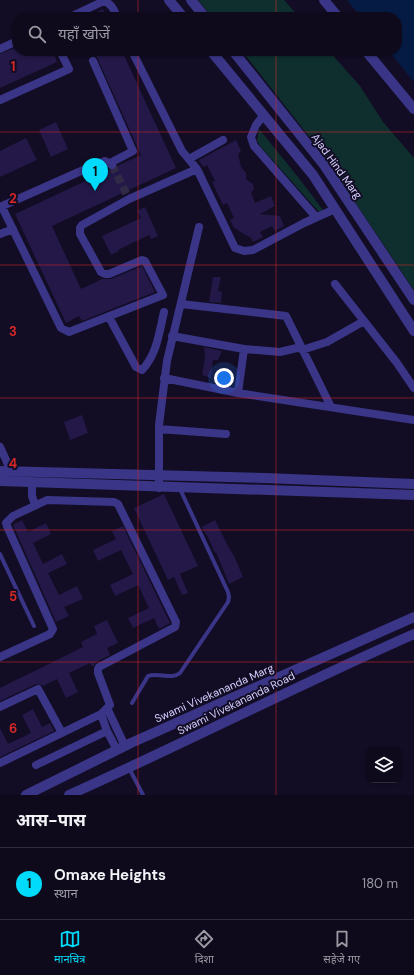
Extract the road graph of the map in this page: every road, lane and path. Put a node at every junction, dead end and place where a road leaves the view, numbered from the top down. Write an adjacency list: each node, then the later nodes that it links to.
1 (169, 0): 6 (street)
2 (191, 0): 7 (street)
3 (324, 0): 8 (street)
4 (81, 12): 5 (street)
5 (114, 12)
6 (179, 12)
7 (201, 12)
8 (334, 12)
9 (12, 43): 10 (street)
10 (0, 49)
11 (62, 56): 19 (street)
12 (134, 56): 23 (street)
13 (215, 56): 18 (street)
14 (237, 56): 17 (street, Ajad Hind Marg)
15 (370, 56): 20 (street)
16 (93, 61): 25 (street)
17 (258, 82): 18 (street); 32 (street, Ajad Hind Marg)
18 (245, 92): 21 (street)
19 (0, 100)
20 (414, 109)
21 (264, 115): 26 (street); 27 (street)
22 (223, 140): 23 (street)
23 (189, 159): 24 (street)
24 (197, 169): 27 (street); 35 (street)
25 (1, 207): 29 (street)
26 (335, 209): 27 (street); 37 (street)
27 (316, 217)
28 (199, 227): 33 (street)
29 (13, 229): 30 (street); 35 (street)
30 (0, 234)
31 (334, 284): 36 (street)
32 (414, 300)
33 (181, 304): 38 (street); 39 (street)
34 (164, 312): 35 (street)
35 (110, 317)
36 (364, 321): 39 (street); 42 (street)
37 (414, 331)
38 (172, 336): 40 (street); 41 (street)
39 (302, 348): 40 (street); 44 (street)
40 (244, 349): 43 (street)
41 (164, 378): 43 (street); 46 (street)
42 (414, 388)
43 (238, 393): 44 (street)
44 (330, 407): 45 (street)
45 (414, 420)
46 (159, 429): 47 (street); 51 (street)
47 (226, 434)
48 (0, 447): 50 (street)
49 (0, 471): 50 (street)
50 (11, 471): 51 (street)
51 (159, 476): 54 (street); 55 (street)
52 (0, 481): 53 (street)
53 (32, 482): 55 (street); 58 (street)
54 (414, 484)
55 (159, 488): 56 (street)
56 (180, 488): 57 (street); 64 (lane)
57 (414, 495)
58 (35, 505): 63 (street); 66 (street)
59 (0, 554): 61 (lane)
60 (414, 617): 69 (street, Swami Vivekananda Marg)
61 (34, 626)
62 (414, 634): 72 (street, Swami Vivekananda Road)
63 (0, 657)
64 (132, 703)
65 (0, 707): 68 (street)
66 (104, 711): 67 (street); 68 (street); 69 (street)
67 (107, 731): 69 (street); 71 (street)
68 (62, 733): 70 (street)
69 (121, 748): 73 (street, Swami Vivekananda Marg)
70 (0, 763)
71 (36, 765)
72 (129, 768): 74 (street, Swami Vivekananda Road); 75 (lane)
73 (26, 795)
74 (70, 795)
75 (143, 795)

